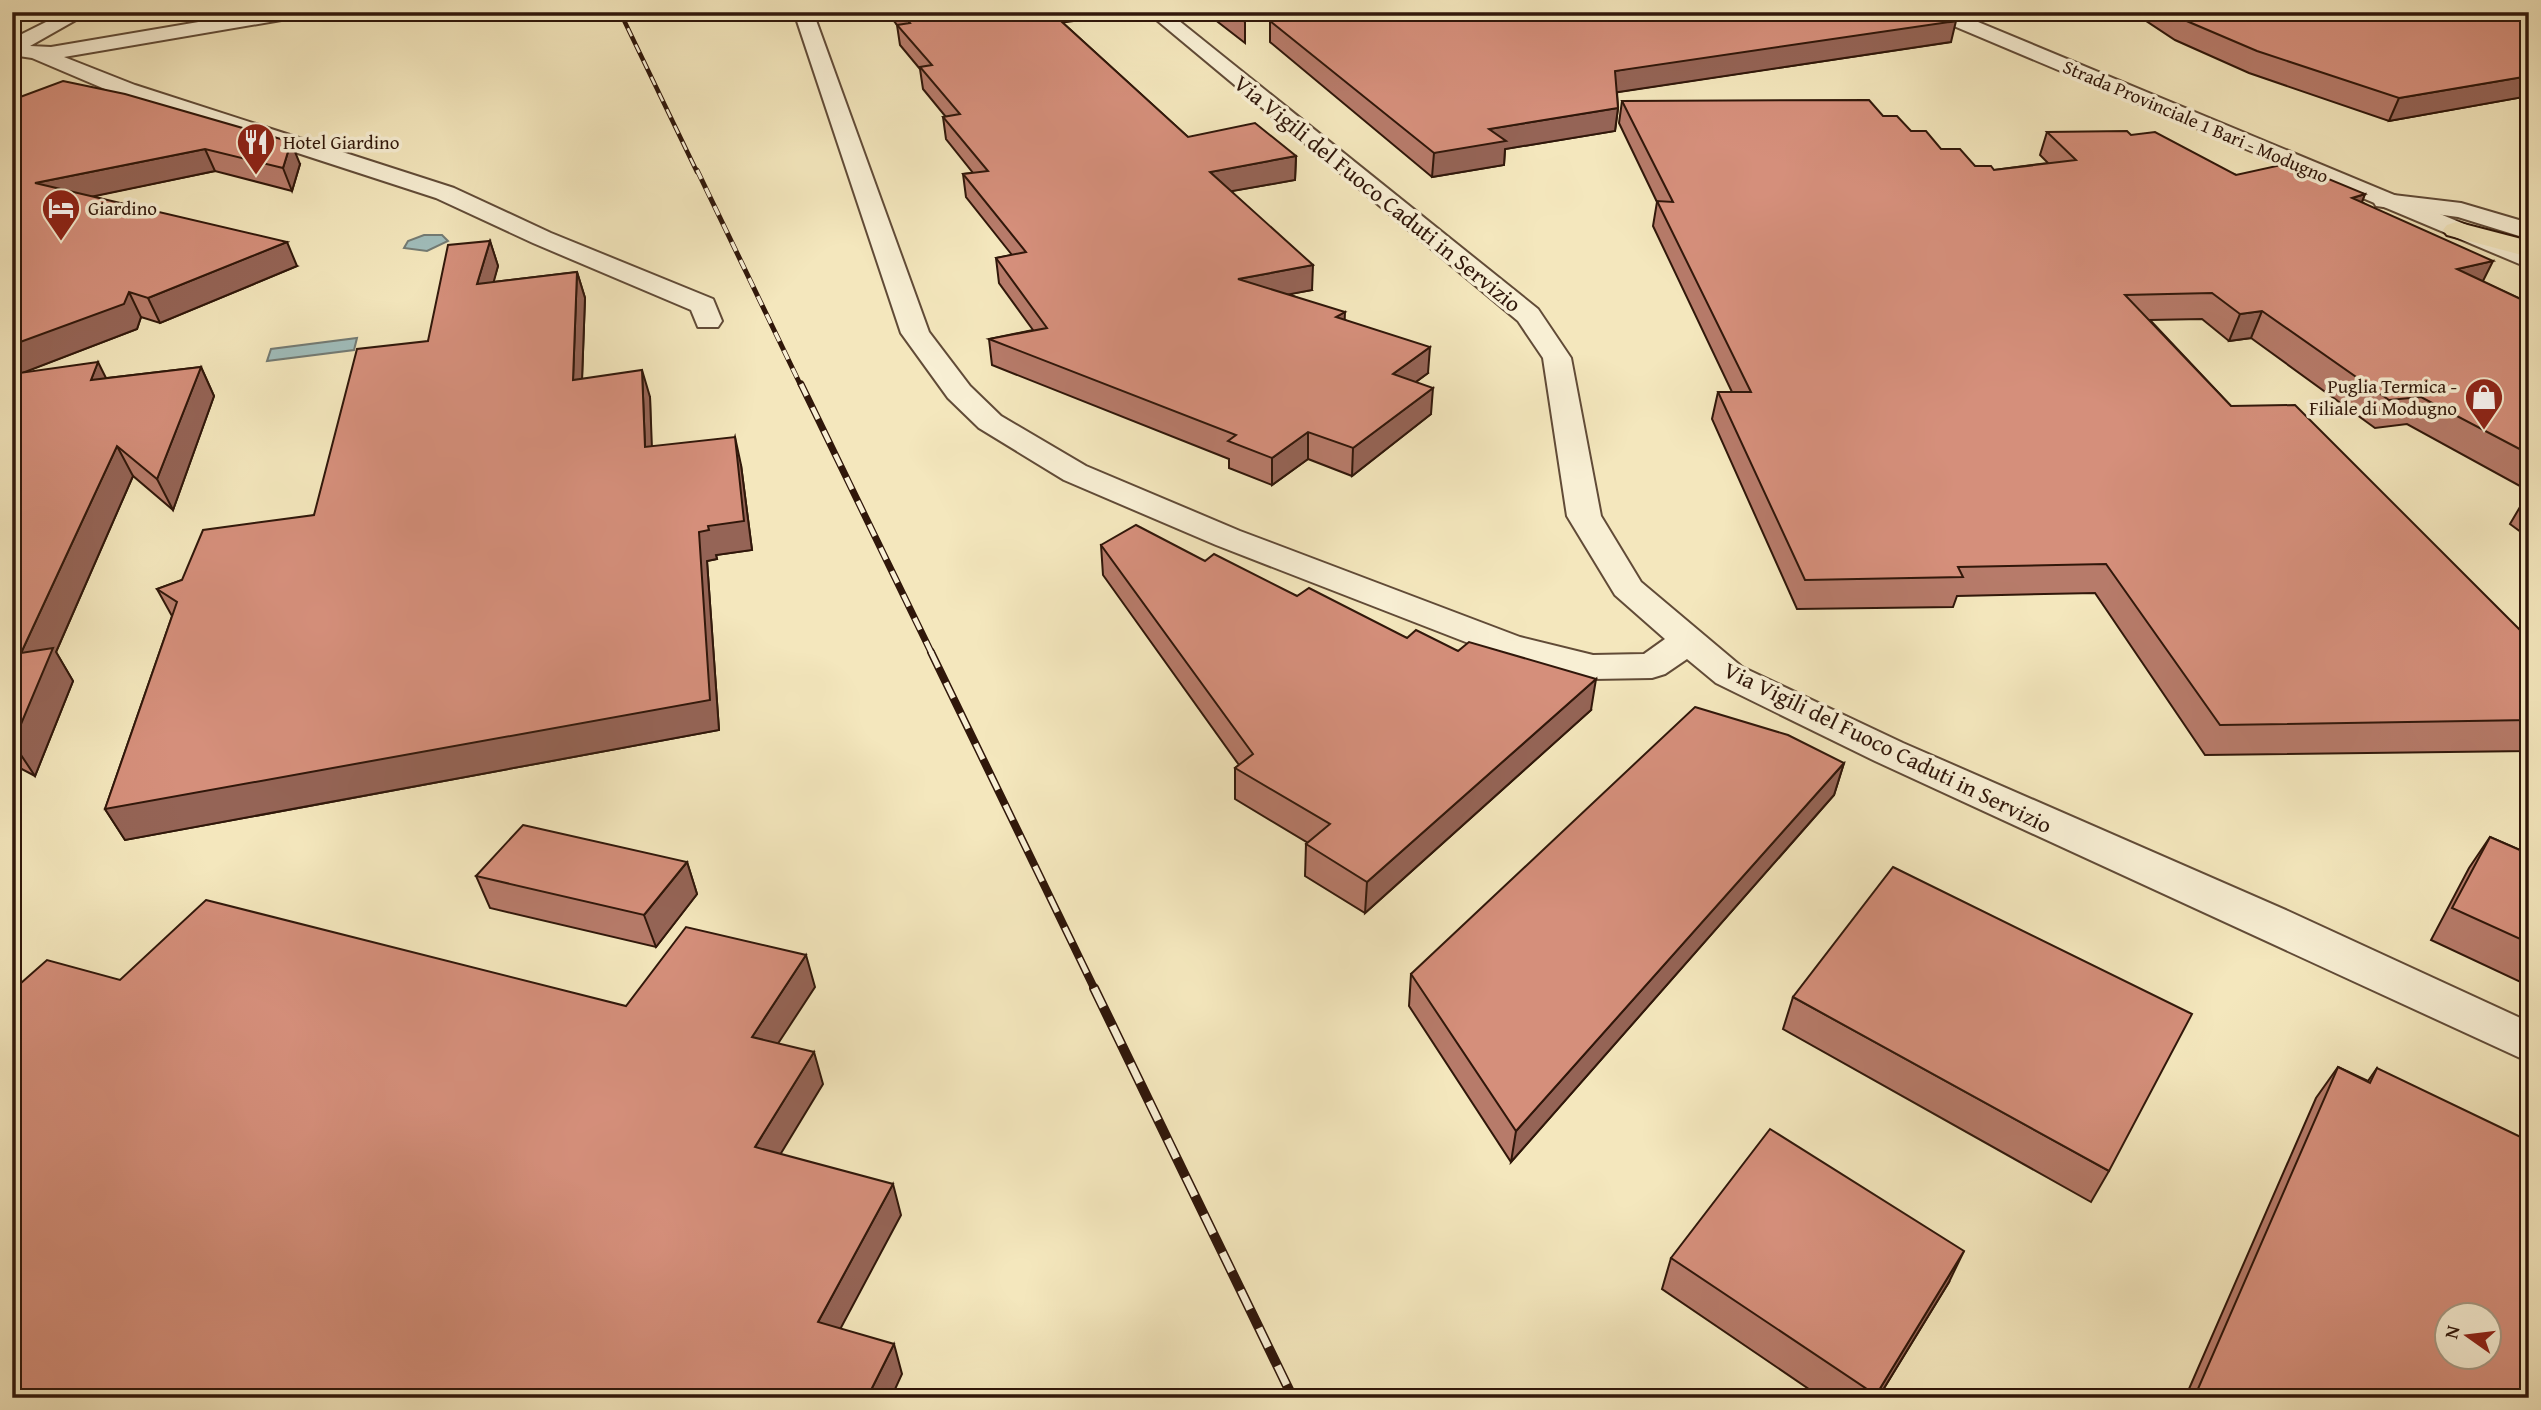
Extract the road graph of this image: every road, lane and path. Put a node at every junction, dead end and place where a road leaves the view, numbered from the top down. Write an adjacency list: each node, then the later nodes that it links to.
1 (81, 12): 6 (street)
2 (293, 12): 6 (street)
3 (803, 12): 13 (street)
4 (1156, 12): 13 (street, Via Vigili del Fuoco Caduti in Servizio)
5 (1937, 12): 7 (street, Strada Provinciale 1 Bari - Modugno)
6 (36, 53): 12 (street)
7 (2385, 201): 8 (street, Strada Provinciale 1 Bari - Modugno); 9 (street)
8 (2456, 230): 10 (highway); 11 (street, Strada Provinciale 1 Bari - Modugno)
9 (2529, 231)
10 (2529, 249)
11 (2529, 260)
12 (708, 321)
13 (1686, 642): 14 (street, Via Vigili del Fuoco Caduti in Servizio)
14 (2529, 1043)

